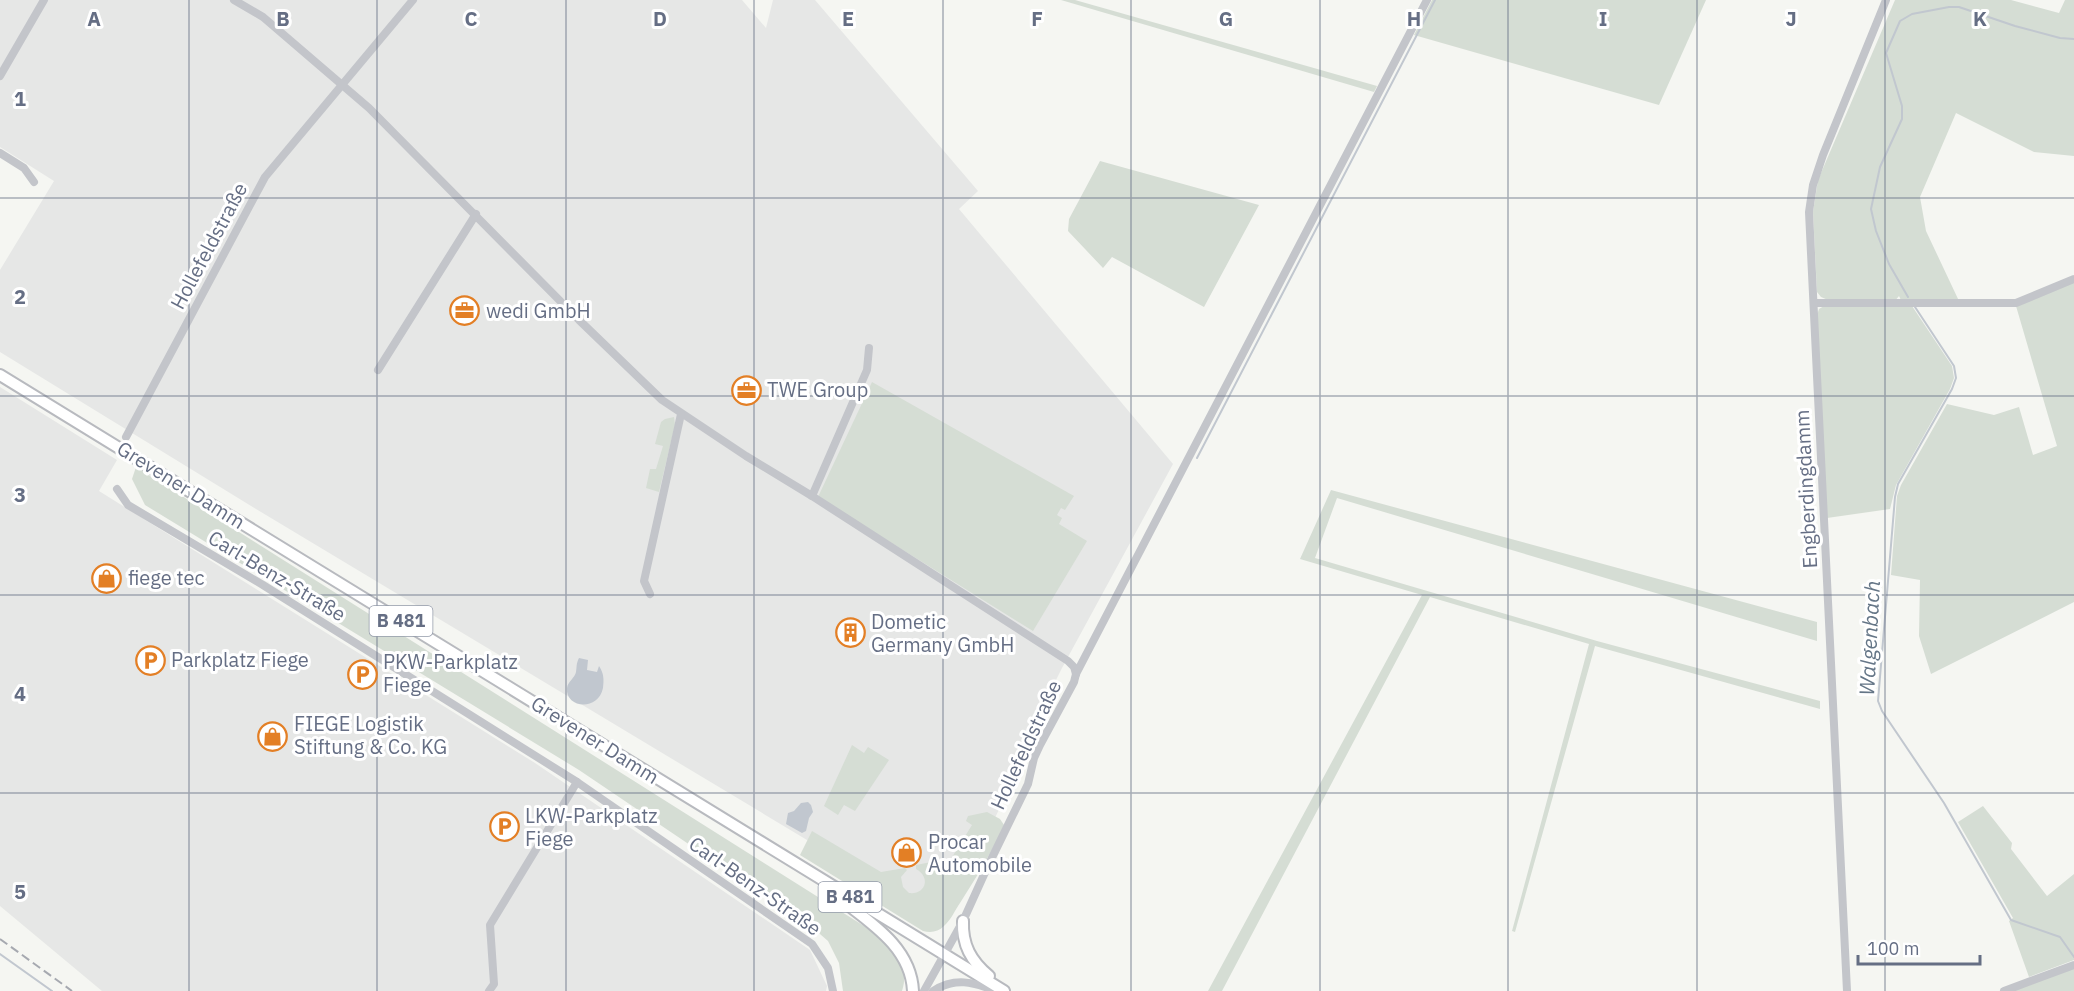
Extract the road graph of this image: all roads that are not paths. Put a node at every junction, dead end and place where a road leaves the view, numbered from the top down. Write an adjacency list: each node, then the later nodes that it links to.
1 (44, 0): 6 (street)
2 (234, 0): 7 (street, Hollefeldstraße)
3 (413, 0): 7 (street)
4 (1427, 0): 21 (street)
5 (1886, 0): 12 (street, Engberdingdamm)
6 (0, 76)
7 (343, 85): 10 (street, Hollefeldstraße); 17 (street, Hollefeldstraße)
8 (0, 153): 9 (street)
9 (34, 182)
10 (476, 214): 14 (street); 16 (street, Hollefeldstraße)
11 (2074, 279): 12 (street)
12 (1814, 303): 34 (street, Engberdingdamm)
13 (869, 348): 19 (street)
14 (378, 370)
15 (0, 375): 23 (main road, Grevener Damm / B 481)
16 (681, 414): 19 (street, Hollefeldstraße); 20 (street)
17 (126, 436)
18 (117, 489): 22 (street, Carl-Benz-Straße)
19 (812, 496): 21 (street, Hollefeldstraße)
20 (650, 594)
21 (1076, 674): 24 (street, Hollefeldstraße)
22 (577, 782): 27 (street); 28 (street, Carl-Benz-Straße)
23 (801, 867): 25 (main road, Grevener Damm / B 481); 29 (main road)
24 (963, 921): 25 (street, Hollefeldstraße); 33 (main road)
25 (944, 955): 30 (street, Hollefeldstraße); 33 (main road, B 481)
26 (2074, 965): 35 (street)
27 (489, 991)
28 (832, 991)
29 (913, 991)
30 (924, 991)
31 (933, 991): 32 (street)
32 (996, 991)
33 (1006, 991)
34 (1847, 991)
35 (2004, 991)

